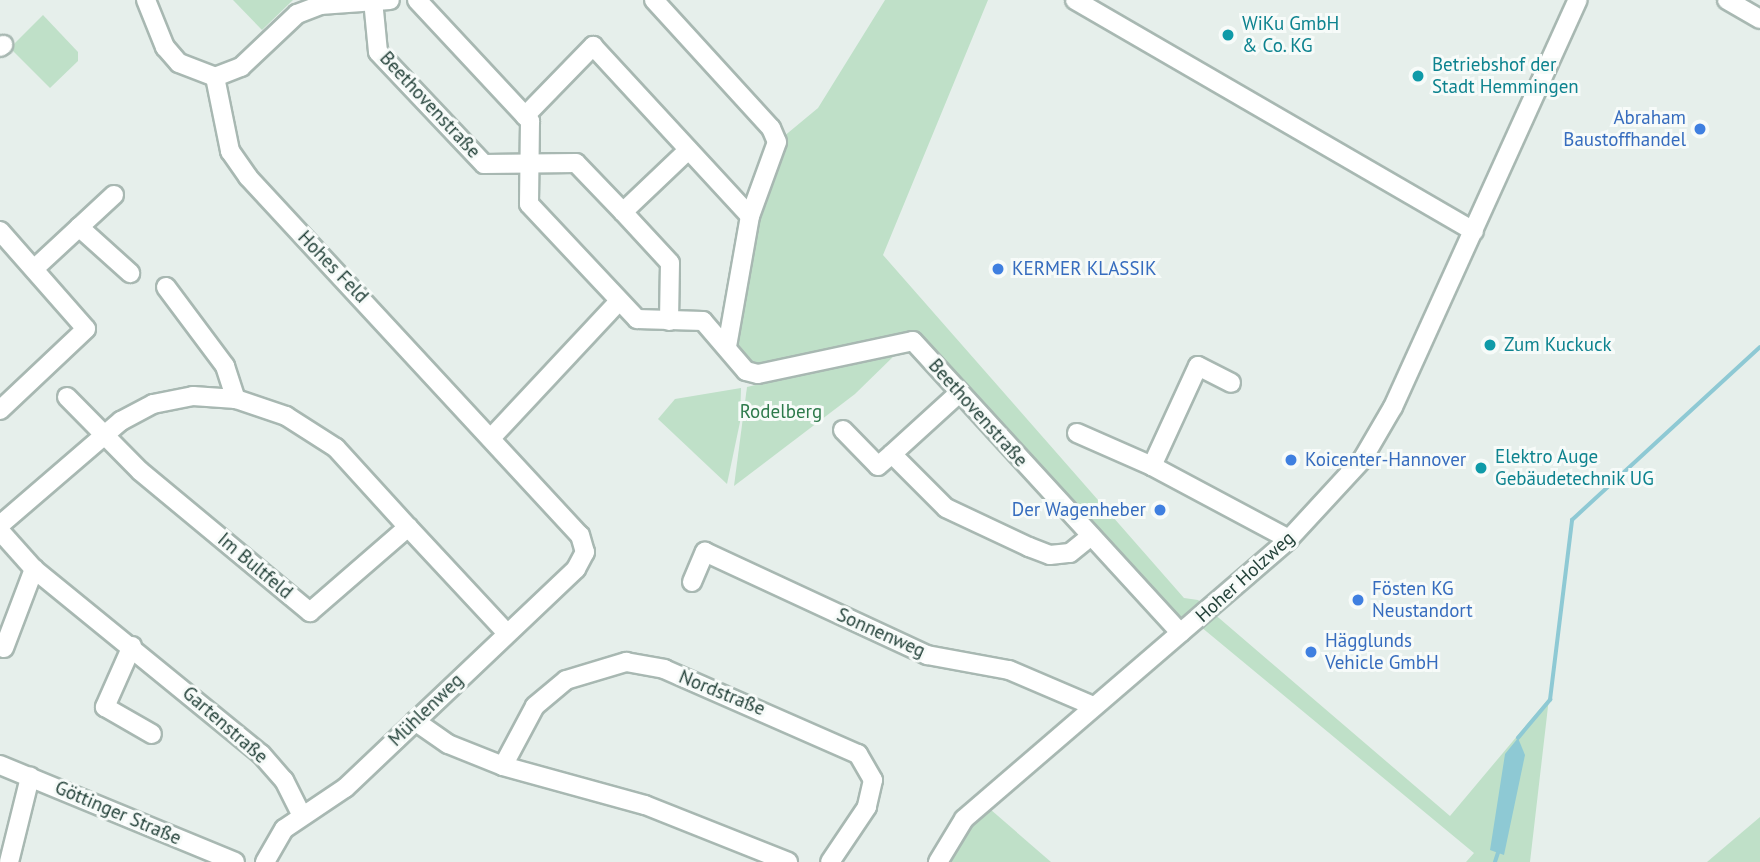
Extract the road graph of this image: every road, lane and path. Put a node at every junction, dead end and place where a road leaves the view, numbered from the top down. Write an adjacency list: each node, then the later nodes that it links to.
1 (146, 0): 10 (street)
2 (654, 0): 16 (street)
3 (1075, 0): 18 (street)
4 (1578, 0): 18 (street, Hoher Holzweg)
5 (1727, 0): 9 (street)
6 (379, 1): 7 (street, Beethovenstraße); 13 (street, Beethovenstraße)
7 (318, 2): 10 (street, Beethovenstraße)
8 (428, 4): 11 (street)
9 (1760, 19)
10 (215, 77): 34 (street, Hohes Feld)
11 (525, 116): 12 (street); 13 (street, Beethovenstraße)
12 (688, 150): 15 (street); 16 (street)
13 (529, 164): 15 (street); 23 (street, Beethovenstraße)
14 (114, 195): 17 (street)
15 (623, 212): 24 (street)
16 (750, 216): 25 (street)
17 (79, 228): 20 (street); 21 (street)
18 (1474, 230): 40 (street, Hoher Holzweg)
19 (0, 231): 20 (street)
20 (34, 269): 30 (street)
21 (130, 273)
22 (166, 287): 29 (street)
23 (619, 301): 24 (street, Beethovenstraße); 34 (street)
24 (668, 321): 25 (street, Beethovenstraße)
25 (727, 346): 27 (street, Beethovenstraße)
26 (1231, 383): 36 (street)
27 (959, 393): 35 (street); 39 (street, Beethovenstraße)
28 (67, 397): 33 (street, Im Bultfeld)
29 (236, 399): 33 (street); 37 (street)
30 (0, 410)
31 (843, 430): 35 (street)
32 (1077, 433): 36 (street)
33 (103, 434): 37 (street, Im Bultfeld); 38 (street)
34 (491, 438): 41 (street, Hohes Feld)
35 (892, 454): 39 (street)
36 (1152, 466): 40 (street)
37 (408, 527): 44 (street)
38 (0, 528): 42 (street, Gartenstraße)
39 (1091, 536): 45 (street, Beethovenstraße)
40 (1289, 539): 45 (street, Hoher Holzweg)
41 (585, 552): 44 (street, Mühlenweg)
42 (34, 569): 46 (street, Gartenstraße); 47 (street)
43 (692, 582): 48 (street, Sonnenweg)
44 (508, 633): 49 (street, Mühlenweg)
45 (1181, 633): 48 (street, Hoher Holzweg)
46 (132, 646): 50 (street); 54 (street, Gartenstraße)
47 (4, 648)
48 (1093, 706): 60 (street, Hoher Holzweg)
49 (415, 721): 52 (street); 54 (street, Mühlenweg)
50 (152, 734)
51 (0, 765): 53 (street, Göttinger Straße)
52 (503, 766): 58 (street); 59 (street, Nordstraße)
53 (30, 777): 55 (street); 56 (street, Göttinger Straße)
54 (302, 816): 57 (street, Mühlenweg)
55 (9, 862)
56 (235, 862)
57 (265, 862)
58 (788, 862)
59 (830, 862)
60 (938, 862)

